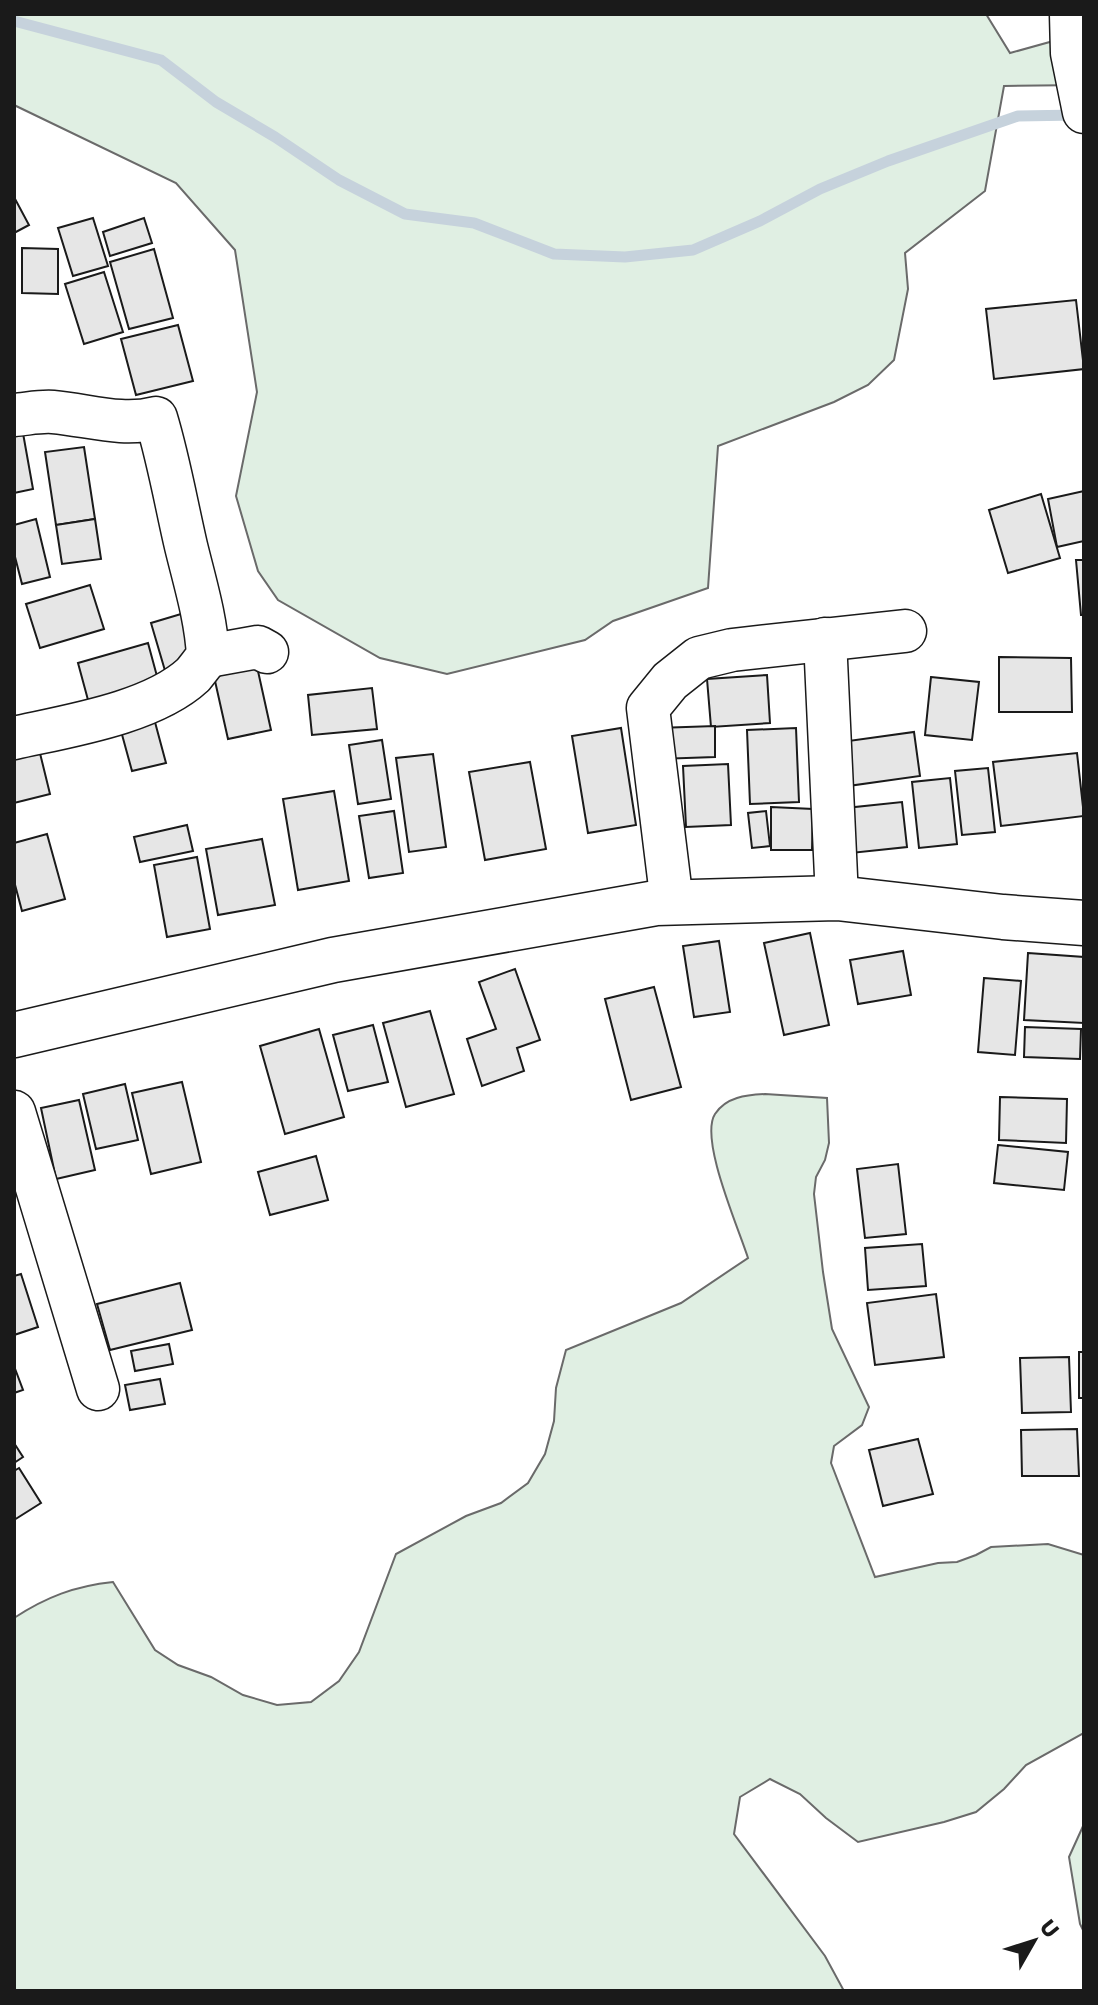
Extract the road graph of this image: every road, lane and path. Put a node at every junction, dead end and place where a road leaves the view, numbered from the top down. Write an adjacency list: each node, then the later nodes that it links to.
1 (1071, 14): 2 (street)
2 (1082, 103)
3 (14, 415): 7 (street)
4 (905, 631): 5 (street)
5 (825, 639): 9 (street); 10 (street)
6 (267, 652): 7 (street)
7 (208, 656): 8 (street)
8 (14, 738)
9 (837, 898): 10 (main road); 11 (main road)
10 (672, 903): 12 (main road)
11 (1084, 923)
12 (14, 1035)
13 (14, 1112): 14 (street)
14 (98, 1389)

